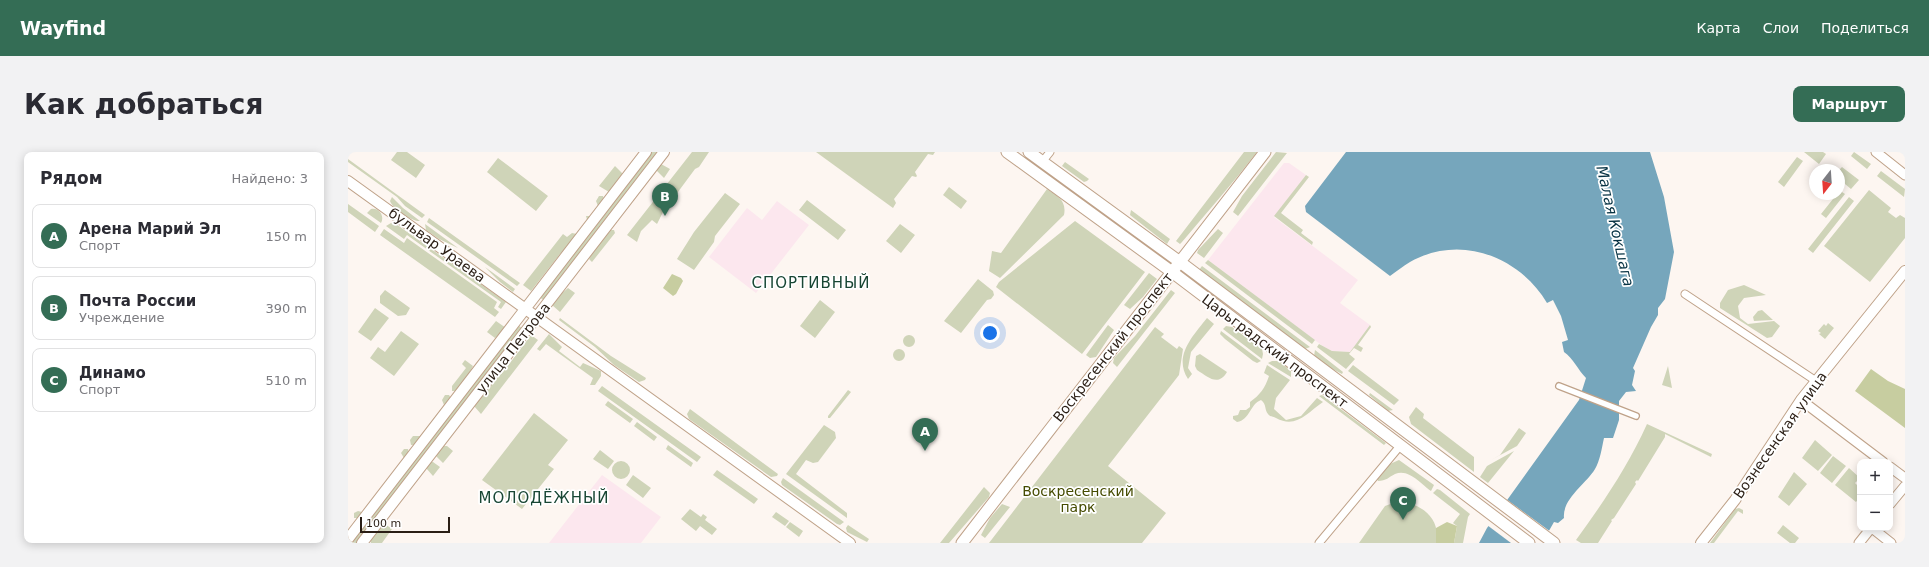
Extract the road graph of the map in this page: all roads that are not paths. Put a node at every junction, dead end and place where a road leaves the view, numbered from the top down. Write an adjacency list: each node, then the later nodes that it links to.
1 (646, 152): 15 (main road, улица Петрова)
2 (664, 152): 16 (main road, улица Петрова)
3 (1007, 152): 13 (main road, Царьградский проспект)
4 (1028, 152): 8 (main road, Царьградский проспект)
5 (1050, 152): 8 (street)
6 (1265, 152): 11 (main road, Воскресенский проспект)
7 (1876, 152): 9 (street)
8 (1042, 162): 11 (main road, Царьградский проспект)
9 (1905, 174)
10 (348, 182): 15 (main road, бульвар Ураева)
11 (1180, 262): 13 (main road, Воскресенский проспект); 35 (main road, Царьградский проспект)
12 (1905, 271): 17 (main road, Вознесенская улица)
13 (1172, 272): 21 (main road, Царьградский проспект); 32 (main road, Воскресенский проспект)
14 (1685, 294): 17 (street)
15 (526, 309): 16 (main road, бульвар Ураева); 29 (main road, улица Петрова)
16 (537, 317): 30 (main road, улица Петрова); 31 (main road, бульвар Ураева)
17 (1816, 381): 19 (main road, Вознесенская улица)
18 (1559, 386): 20 (street)
19 (1802, 400): 22 (street); 36 (main road, Вознесенская улица)
20 (1636, 416)
21 (1400, 446): 33 (street); 34 (main road, Царьградский проспект)
22 (1880, 459)
23 (1893, 469): 24 (street)
24 (1905, 478)
25 (1905, 486): 26 (street)
26 (1893, 500)
27 (1869, 531): 37 (street)
28 (1876, 531): 38 (street)
29 (348, 539)
30 (362, 543)
31 (850, 543)
32 (962, 543)
33 (1319, 543)
34 (1530, 543)
35 (1554, 543)
36 (1701, 543)
37 (1859, 543)
38 (1891, 543)

